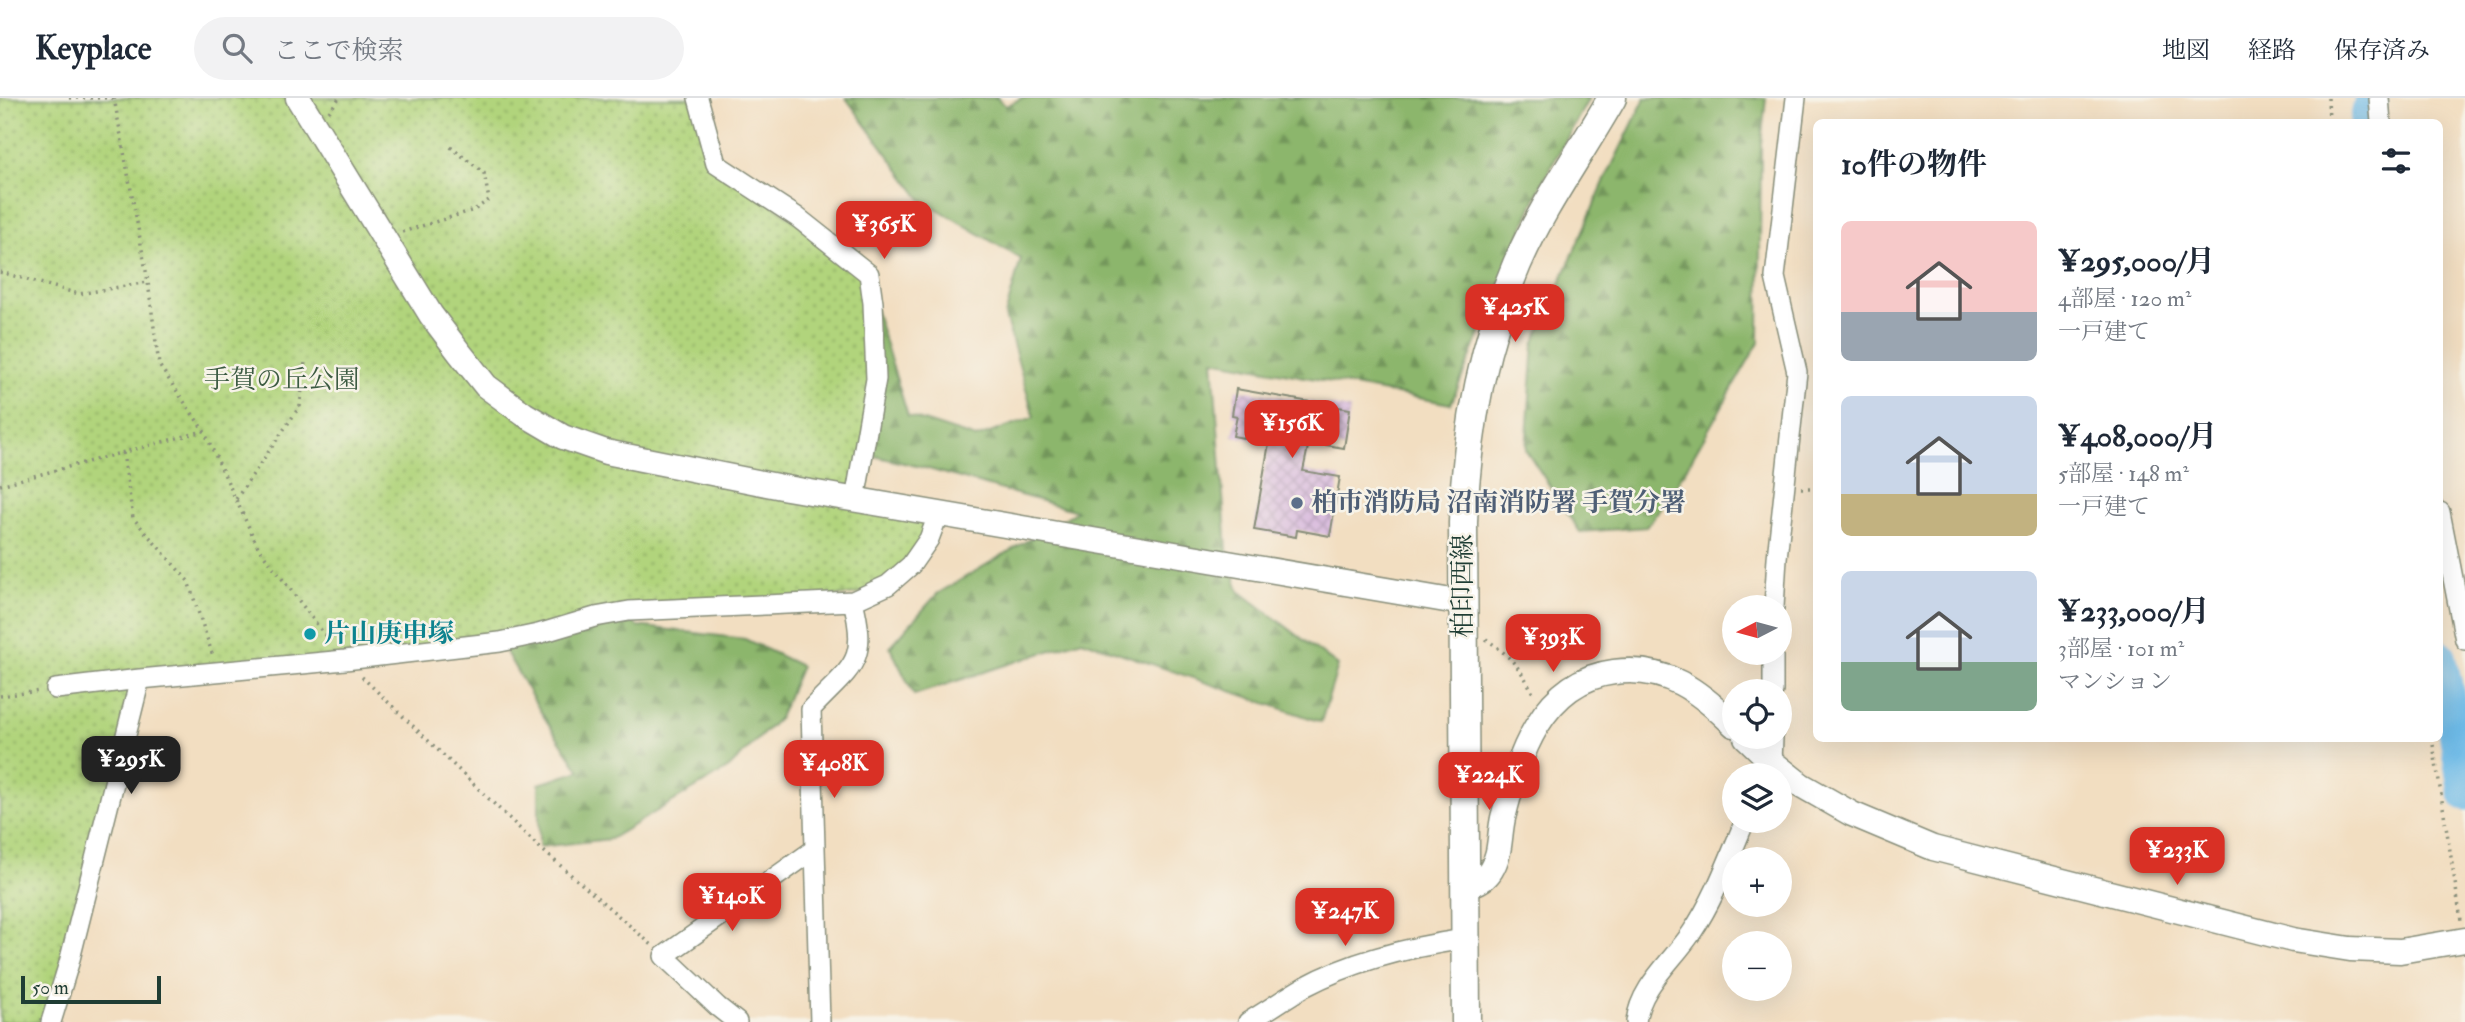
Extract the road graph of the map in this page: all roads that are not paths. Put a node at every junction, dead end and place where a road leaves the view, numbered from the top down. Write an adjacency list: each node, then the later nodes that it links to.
1 (298, 98): 7 (street)
2 (698, 98): 7 (street)
3 (1612, 98): 12 (main road, 柏印西線)
4 (1796, 98): 10 (street)
5 (2379, 98): 6 (street)
6 (2381, 119)
7 (855, 500): 8 (street)
8 (938, 515): 11 (street); 12 (street)
9 (2443, 527): 13 (street)
10 (1775, 595)
11 (853, 601): 14 (street); 19 (street)
12 (1463, 614): 20 (main road, 柏印西線)
13 (2465, 640)
14 (140, 678): 15 (street); 23 (street)
15 (56, 689)
16 (1722, 714): 20 (street)
17 (1792, 780): 21 (street)
18 (1740, 833): 28 (street)
19 (815, 849): 24 (street); 25 (street)
20 (1466, 887): 22 (main road, 柏印西線)
21 (2464, 935)
22 (1465, 939): 26 (street); 27 (main road, 柏印西線)
23 (51, 1022)
24 (737, 1022)
25 (820, 1022)
26 (1248, 1022)
27 (1466, 1022)
28 (1636, 1022)

